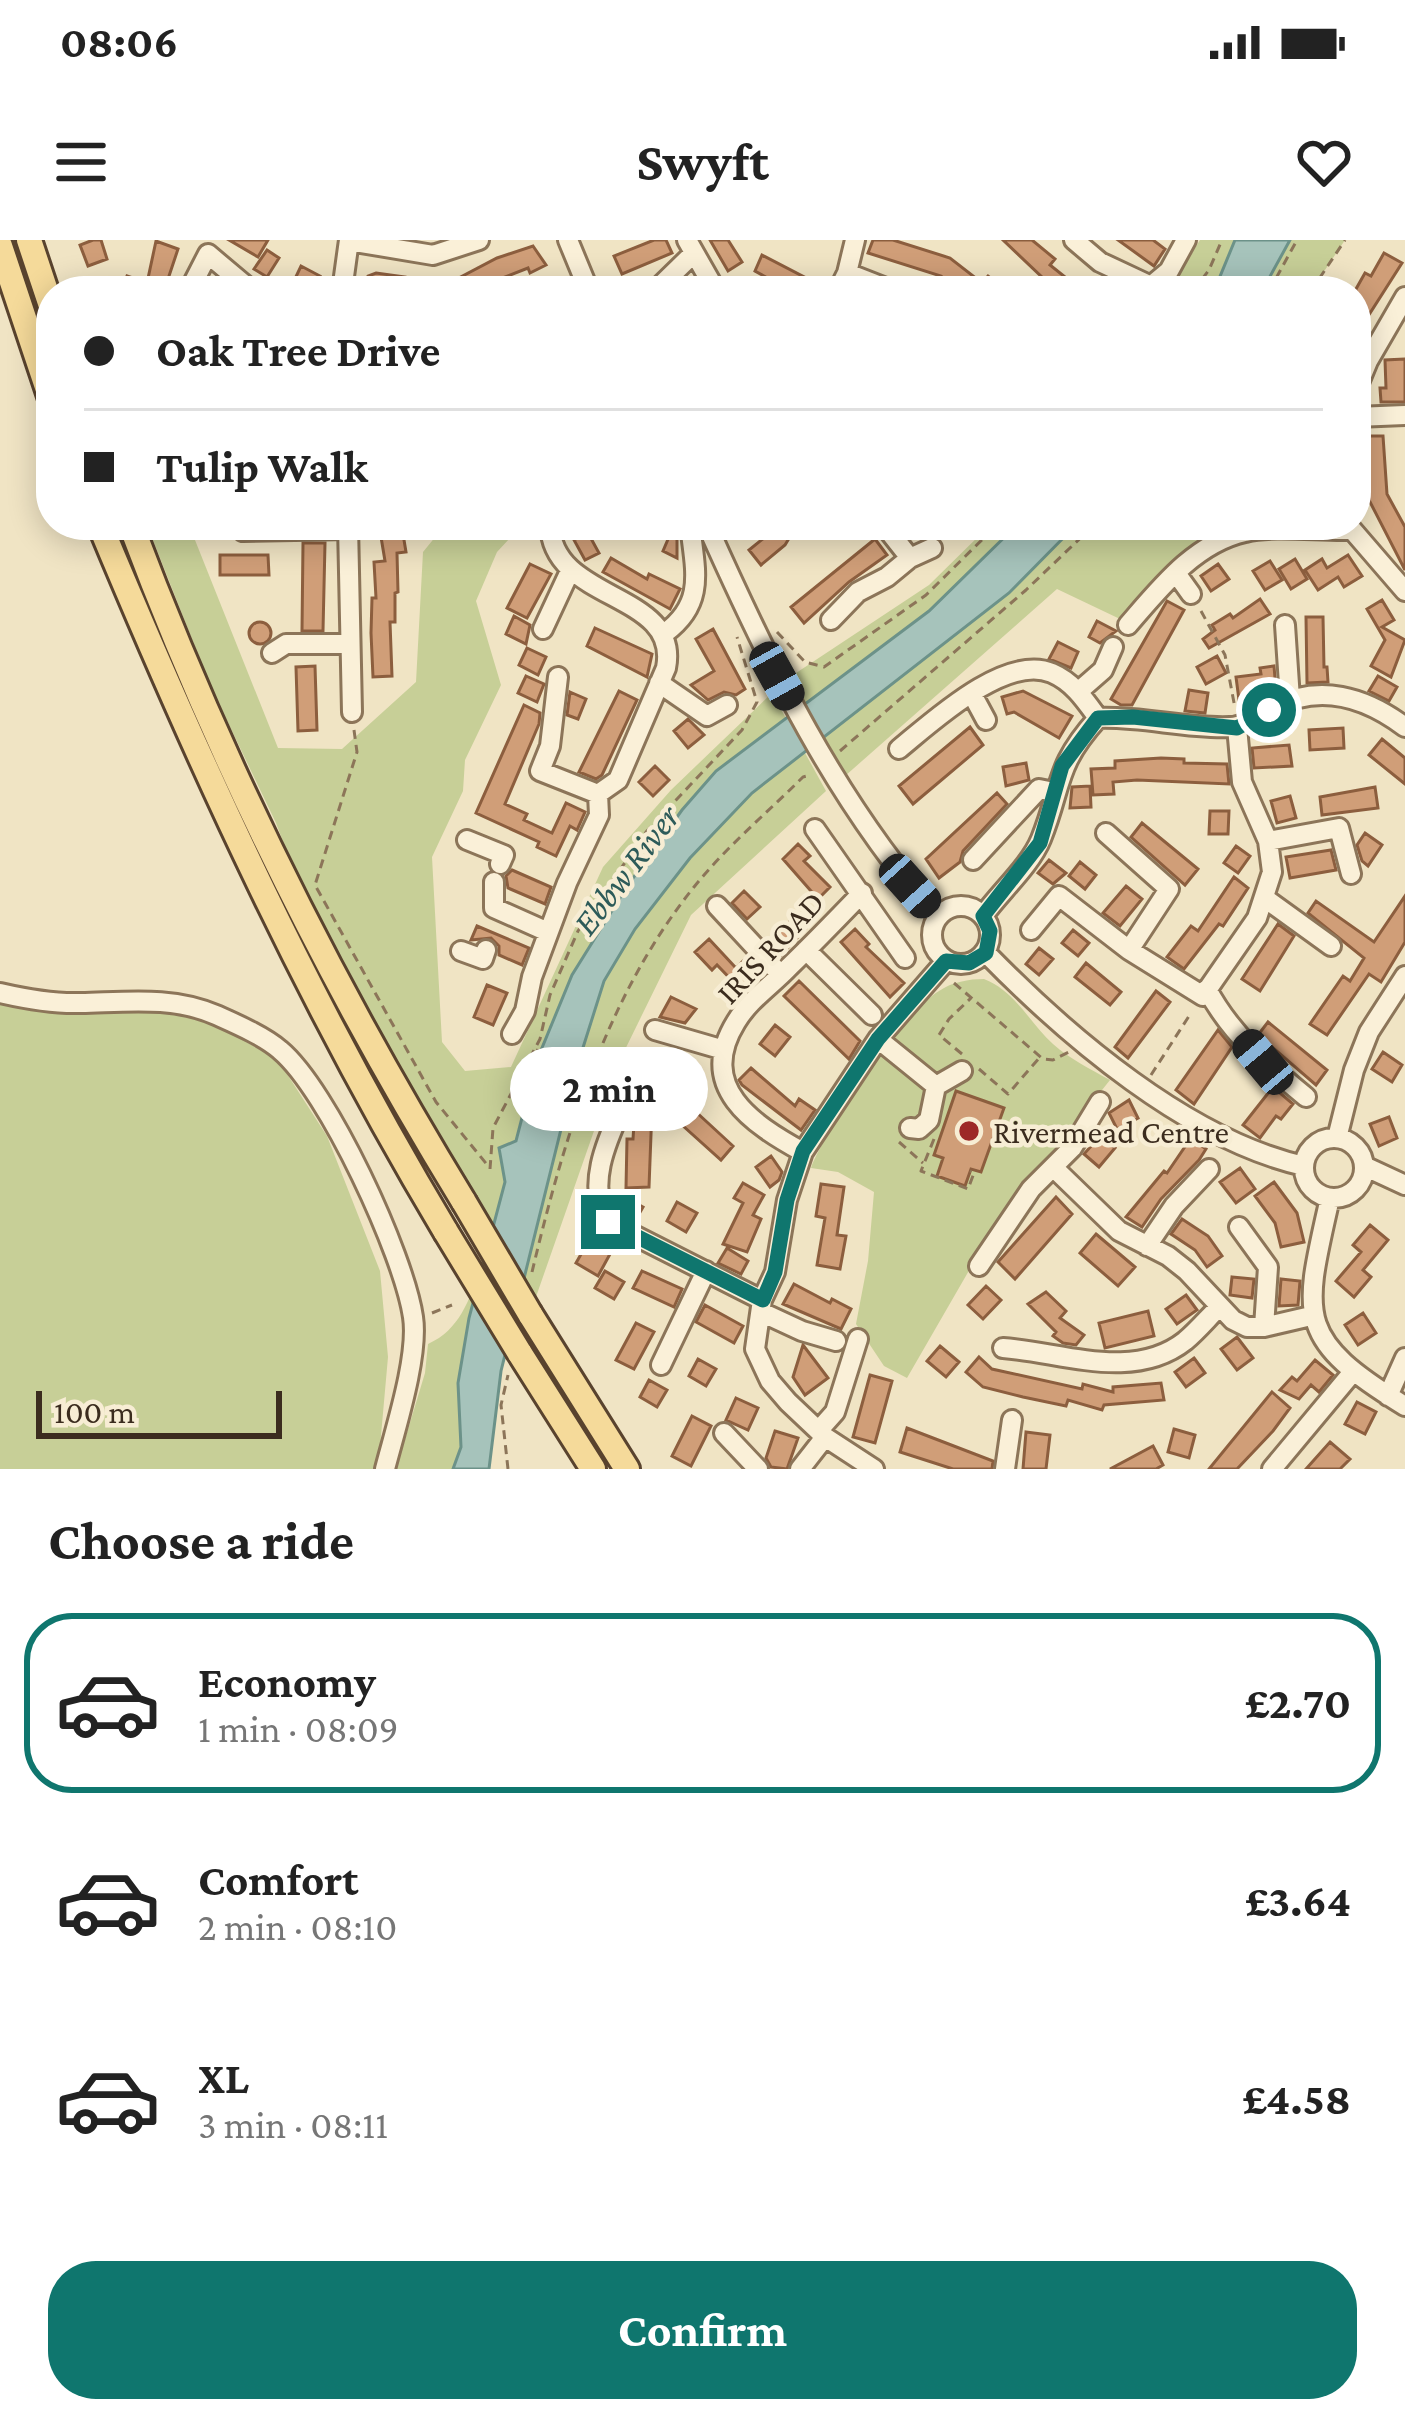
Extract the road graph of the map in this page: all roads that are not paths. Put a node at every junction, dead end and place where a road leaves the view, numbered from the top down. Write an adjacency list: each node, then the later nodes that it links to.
1 (29, 240): 10 (main road)
2 (349, 240): 3 (street); 13 (street)
3 (479, 240)
4 (568, 240): 14 (street)
5 (855, 240): 17 (street)
6 (1073, 240): 18 (street)
7 (1186, 240): 19 (street)
8 (0, 246): 21 (main road)
9 (691, 246): 15 (street); 16 (street)
10 (41, 276)
11 (197, 276): 12 (street)
12 (234, 276)
13 (344, 276)
14 (583, 276)
15 (668, 276)
16 (708, 276)
17 (845, 276)
18 (1125, 276)
19 (1163, 276)
20 (1405, 297): 22 (street)
21 (36, 354)
22 (1371, 356)
23 (1405, 415): 24 (street)
24 (1371, 416)
25 (106, 540): 128 (main road, bridge)
26 (137, 540): 129 (main road, bridge)
27 (348, 540): 45 (street)
28 (550, 540): 36 (street)
29 (691, 540): 44 (street)
30 (714, 540): 73 (street)
31 (896, 540): 35 (street)
32 (1225, 540): 37 (street)
33 (1361, 540): 38 (street)
34 (932, 548): 35 (street)
35 (910, 558): 40 (street)
36 (570, 571): 43 (street); 44 (street)
37 (1170, 578): 39 (street); 41 (street)
38 (1402, 581)
39 (1191, 594)
40 (830, 620)
41 (1128, 625)
42 (1285, 626): 52 (street)
43 (543, 629)
44 (665, 633): 49 (street)
45 (349, 644): 47 (street); 55 (street)
46 (1113, 647): 50 (street)
47 (272, 653)
48 (558, 677): 62 (street)
49 (659, 683): 54 (street); 62 (street)
50 (1078, 691): 51 (street); 56 (street)
51 (972, 694): 57 (street); 60 (street)
52 (1290, 699): 58 (street); 59 (street)
53 (1405, 699): 58 (street)
54 (727, 705)
55 (352, 712)
56 (1098, 718): 59 (street); 61 (street)
57 (986, 720)
58 (1398, 722)
59 (1237, 728): 66 (street)
60 (898, 749)
61 (1054, 792): 67 (street); 72 (street)
62 (598, 794): 76 (street)
63 (815, 829): 69 (street)
64 (1106, 833): 79 (street)
65 (466, 841): 75 (street)
66 (1268, 841): 68 (street); 70 (street)
67 (973, 860)
68 (1351, 874)
69 (862, 893): 78 (street, IRIS ROAD); 82 (street)
70 (1266, 899): 77 (street); 86 (street)
71 (717, 906): 84 (street)
72 (983, 916): 73 (street); 81 (street)
73 (938, 917): 83 (street)
74 (1031, 930): 79 (street)
75 (494, 932): 76 (street); 80 (street)
76 (546, 941): 90 (street)
77 (1331, 946)
78 (806, 950): 84 (street, IRIS ROAD); 88 (street)
79 (1129, 950): 86 (street)
80 (461, 951)
81 (986, 953): 83 (street); 101 (street)
82 (905, 958)
83 (942, 965): 91 (street)
84 (782, 975): 92 (street, IRIS ROAD)
85 (1405, 976): 99 (street)
86 (1205, 992): 95 (street)
87 (0, 994): 127 (street)
88 (872, 1016)
89 (655, 1030): 92 (street)
90 (512, 1034)
91 (878, 1039): 94 (street); 100 (street)
92 (724, 1050): 100 (street, IRIS ROAD)
93 (962, 1071): 94 (street)
94 (936, 1086): 98 (street)
95 (1306, 1097)
96 (1100, 1102): 103 (street)
97 (622, 1107): 110 (street)
98 (904, 1135)
99 (1337, 1138): 101 (street); 102 (street)
100 (803, 1151): 111 (street)
101 (1304, 1166): 106 (street)
102 (1364, 1166): 105 (street); 106 (street)
103 (1054, 1169): 108 (street); 109 (street)
104 (1209, 1169): 108 (street)
105 (1405, 1185)
106 (1330, 1198): 113 (street)
107 (1239, 1227): 114 (street)
108 (1147, 1246): 112 (street)
109 (980, 1265)
110 (706, 1271): 111 (street); 121 (street)
111 (762, 1306): 117 (street); 126 (street)
112 (1218, 1308): 114 (street); 119 (street)
113 (1311, 1316): 114 (street); 122 (street)
114 (1264, 1328)
115 (1038, 1329): 119 (street)
116 (858, 1339): 126 (street)
117 (836, 1341)
118 (1003, 1348): 119 (street)
119 (1037, 1350)
120 (1405, 1358): 123 (street)
121 (661, 1365)
122 (1352, 1373): 123 (street); 134 (street)
123 (1397, 1401)
124 (1012, 1420): 133 (street)
125 (724, 1433): 130 (street)
126 (822, 1434): 131 (street); 132 (street)
127 (385, 1469)
128 (593, 1469)
129 (627, 1469)
130 (758, 1469)
131 (800, 1469)
132 (874, 1469)
133 (1005, 1469)
134 (1272, 1469)

